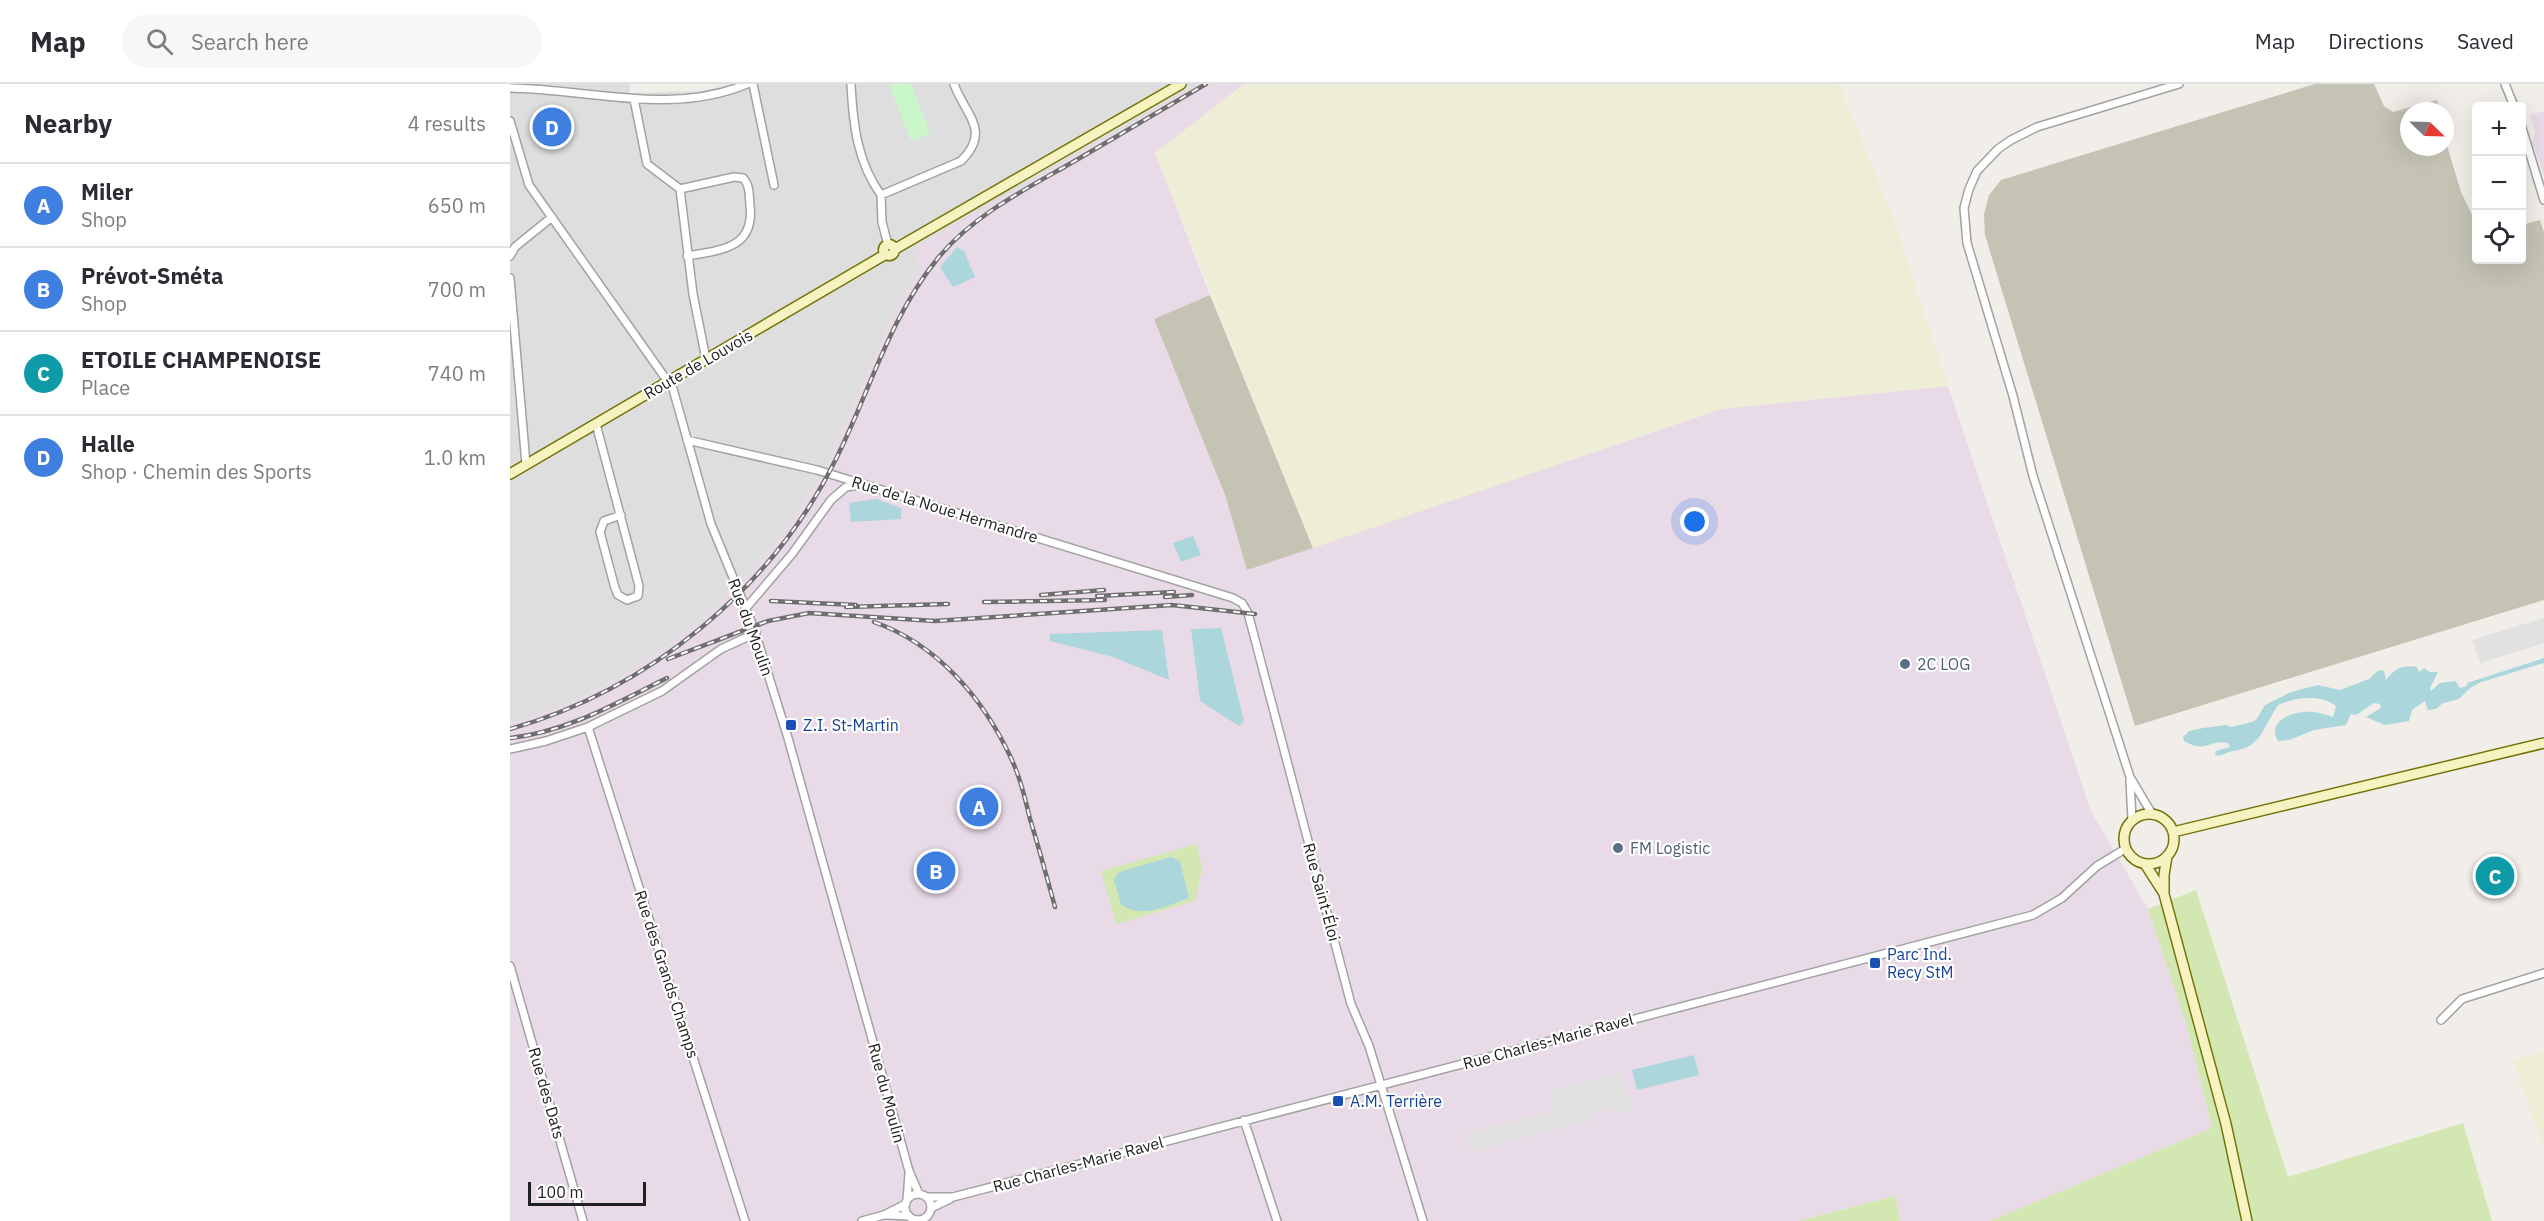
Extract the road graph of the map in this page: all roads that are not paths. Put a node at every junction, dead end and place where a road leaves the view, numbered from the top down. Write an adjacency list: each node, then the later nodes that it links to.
1 (747, 84): 9 (street)
2 (753, 84): 13 (street)
3 (850, 84): 15 (street)
4 (954, 84): 15 (street)
5 (1182, 84): 18 (main road, Route de Louvois)
6 (2179, 84): 36 (street)
7 (2505, 84): 10 (street)
8 (510, 88): 9 (street)
9 (634, 99): 14 (street)
10 (2512, 102)
11 (510, 121): 17 (street, Rue du Moulin)
12 (2526, 141): 16 (street)
13 (774, 185)
14 (680, 189): 19 (street); 19 (street)
15 (881, 195): 18 (street)
16 (2544, 200)
17 (552, 217): 20 (street); 23 (street, Rue du Moulin)
18 (889, 249): 22 (main road, Route de Louvois)
19 (687, 255): 22 (street)
20 (510, 256)
21 (510, 278): 26 (street)
22 (706, 359): 23 (main road, Route de Louvois)
23 (669, 381): 24 (main road, Route de Louvois); 25 (street, Rue du Moulin)
24 (596, 423): 26 (main road, Route de Louvois); 29 (street)
25 (687, 440): 28 (street, Rue de la Noue Hermandre); 31 (street, Rue du Moulin)
26 (526, 464): 27 (main road, Route de Louvois)
27 (510, 474)
28 (866, 486): 30 (street, Rue de la Noue Hermandre); 31 (street)
29 (621, 515): 29 (street)
30 (1200, 587): 47 (street, Rue Saint-Éloi)
31 (746, 608): 32 (street, Rue du Moulin)
32 (756, 633): 33 (street); 49 (street, Rue du Moulin)
33 (588, 727): 35 (street); 58 (street, Rue des Grands Champs)
34 (2544, 743): 39 (main road)
35 (510, 749)
36 (2130, 777): 37 (street); 38 (street)
37 (2152, 814): 38 (main road); 39 (main road)
38 (2132, 820): 40 (main road)
39 (2173, 832): 41 (main road)
40 (2126, 849): 42 (main road); 47 (street, Rue Charles-Marie Ravel)
41 (2167, 856): 42 (main road); 43 (main road)
42 (2145, 864): 43 (main road)
43 (2164, 894): 50 (main road)
44 (510, 966): 57 (street, Rue des Dats)
45 (2544, 973): 46 (street)
46 (2441, 1020)
47 (1380, 1085): 48 (street, Rue Charles-Marie Ravel); 62 (street, Rue Saint-Éloi)
48 (1244, 1120): 52 (street, Rue Charles-Marie Ravel); 61 (street)
49 (909, 1171): 51 (street, Rue du Moulin); 53 (street, Rue du Moulin)
50 (2236, 1174): 63 (main road); 64 (main road)
51 (923, 1195): 52 (street, Rue Charles-Marie Ravel); 53 (street); 54 (street)
52 (952, 1197): 54 (street, Rue Charles-Marie Ravel)
53 (907, 1202): 55 (street); 56 (street)
54 (931, 1210): 56 (street); 60 (street)
55 (884, 1215): 56 (street); 59 (street)
56 (912, 1218)
57 (584, 1221)
58 (745, 1221)
59 (862, 1221)
60 (930, 1221)
61 (1277, 1221)
62 (1423, 1221)
63 (2240, 1221)
64 (2247, 1221)

